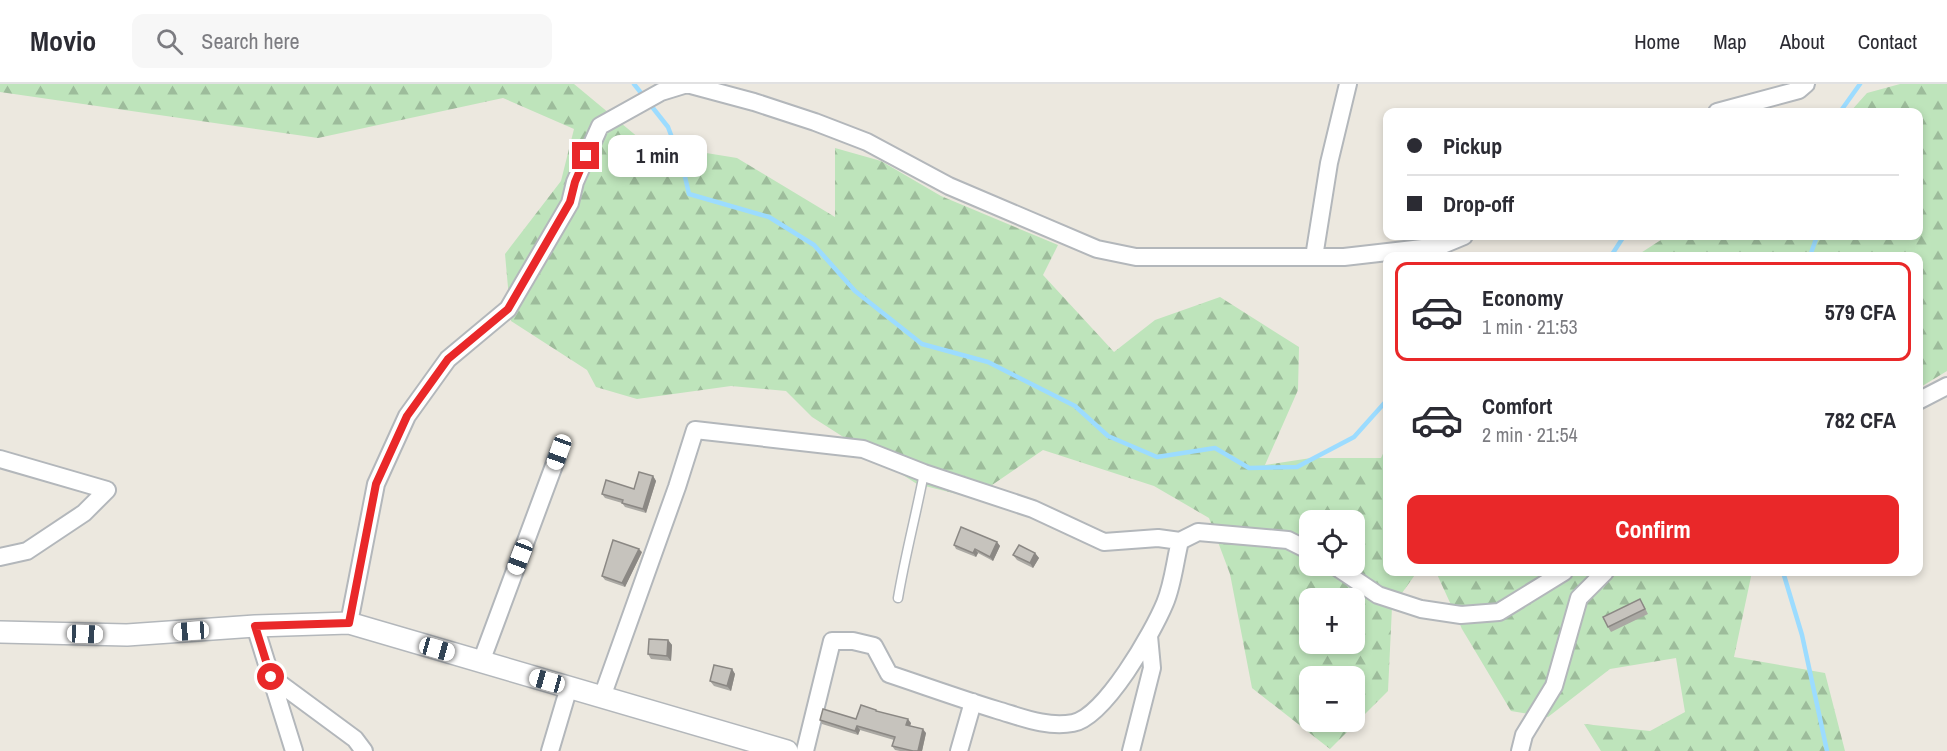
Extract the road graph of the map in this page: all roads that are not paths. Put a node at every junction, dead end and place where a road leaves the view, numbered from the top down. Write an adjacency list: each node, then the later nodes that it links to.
1 (687, 84): 8 (street); 21 (street)
2 (1348, 84): 8 (street)
3 (1806, 84): 4 (street)
4 (1733, 108)
5 (1454, 240): 6 (street)
6 (1388, 252)
7 (1383, 253): 8 (street)
8 (1314, 257)
9 (1947, 386): 10 (street)
10 (1923, 398)
11 (559, 452): 25 (street)
12 (0, 459): 16 (street)
13 (924, 473): 14 (street); 20 (lane); 28 (street)
14 (1180, 541): 15 (street); 24 (street)
15 (1299, 546)
16 (0, 557)
17 (1350, 576): 18 (street)
18 (1558, 576)
19 (1601, 576): 37 (street)
20 (898, 598)
21 (349, 623): 22 (street); 25 (street)
22 (255, 626): 23 (street); 26 (street)
23 (0, 632)
24 (1149, 636): 29 (street); 36 (street)
25 (481, 662): 27 (street)
26 (271, 677): 30 (street); 31 (street)
27 (569, 687): 28 (street); 32 (street)
28 (602, 697): 33 (street)
29 (973, 702): 34 (street); 35 (street)
30 (294, 751)
31 (364, 751)
32 (550, 751)
33 (787, 751)
34 (805, 751)
35 (959, 751)
36 (1131, 751)
37 (1520, 751)

